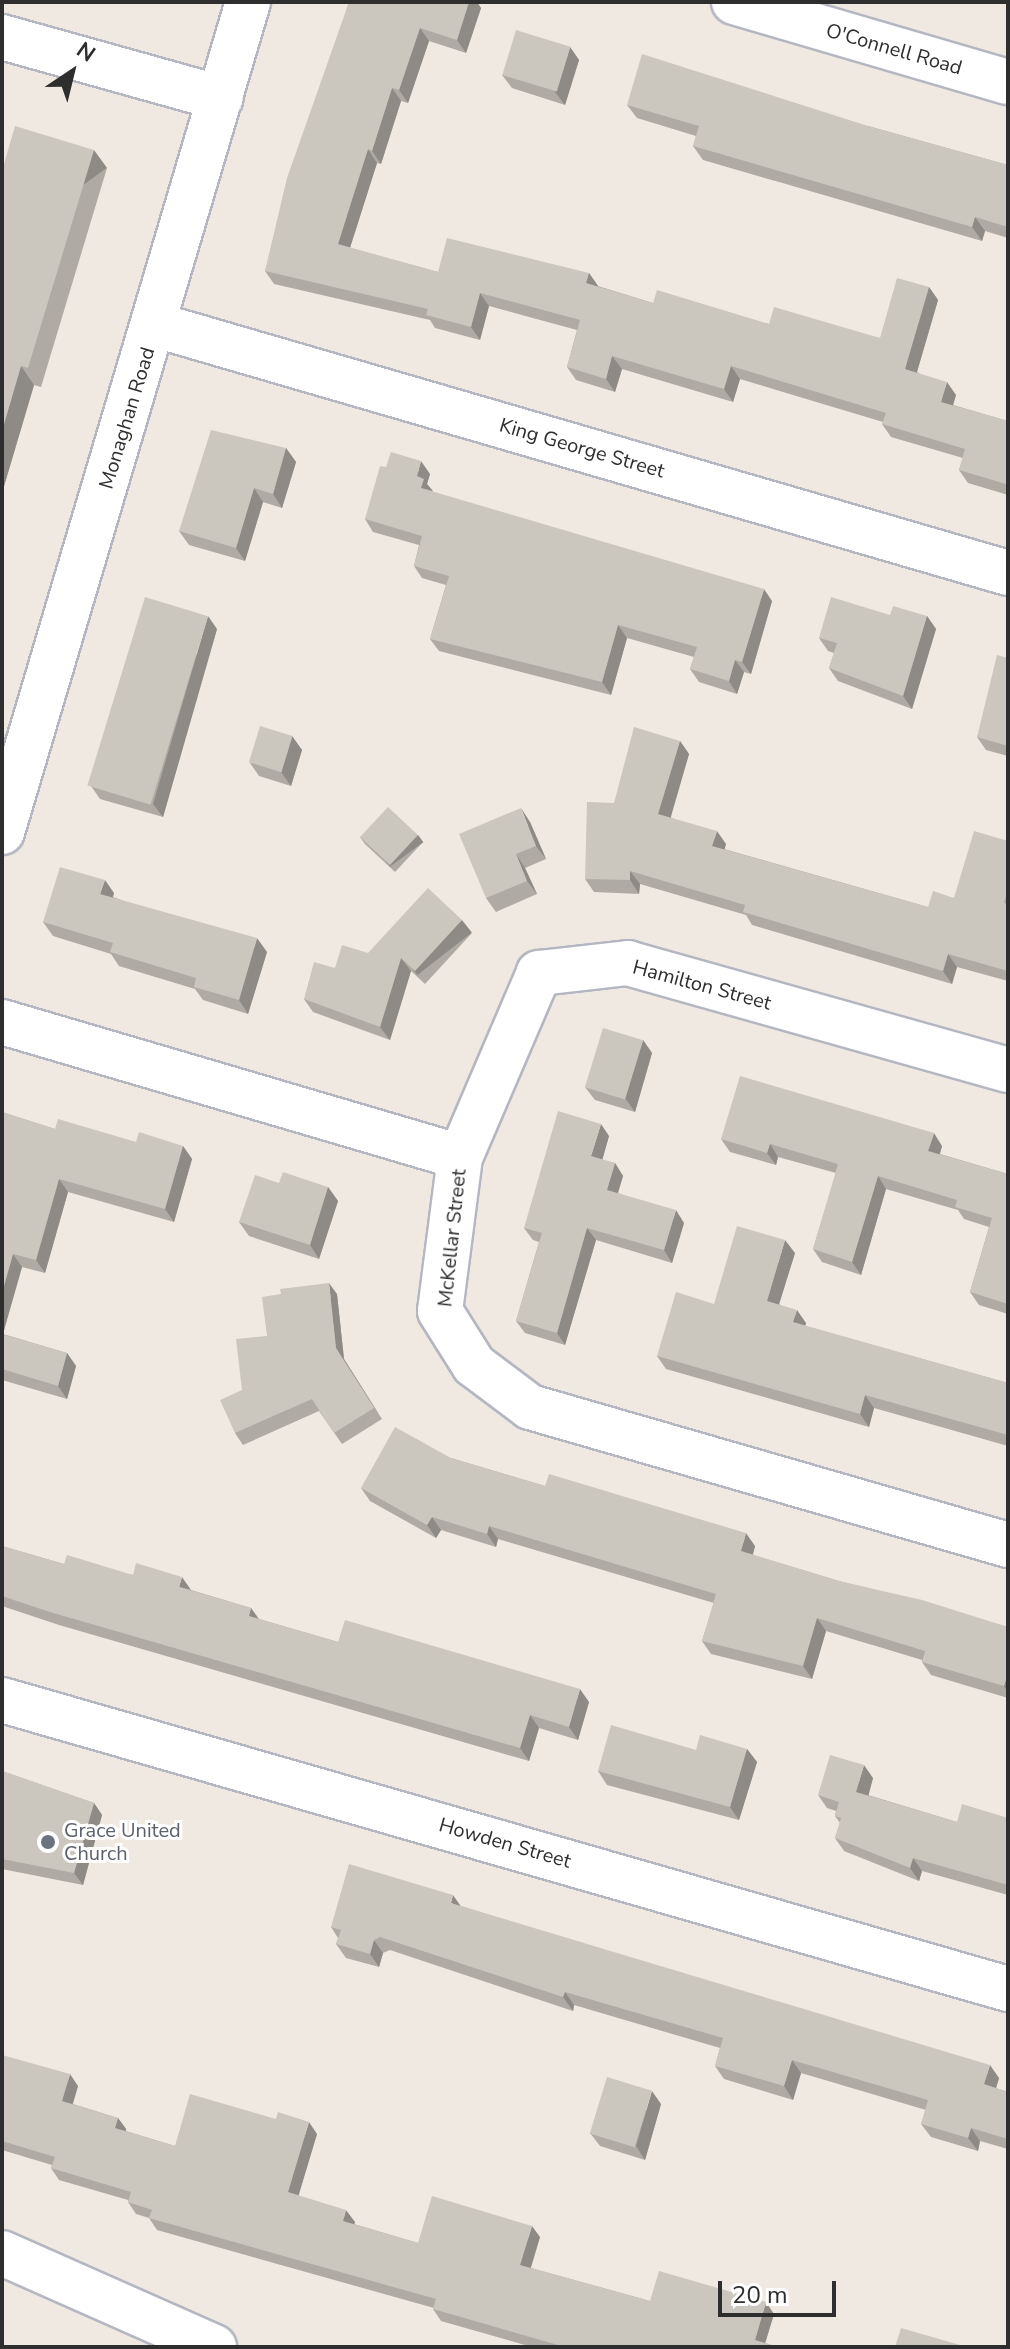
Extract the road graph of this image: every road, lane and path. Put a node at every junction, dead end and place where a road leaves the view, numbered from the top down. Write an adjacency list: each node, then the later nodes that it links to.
1 (248, 2): 5 (street, Monaghan Road)
2 (734, 2): 4 (street, O'Connell Road)
3 (2, 37): 5 (street)
4 (1008, 82)
5 (221, 98): 6 (street, Monaghan Road)
6 (156, 325): 7 (street, King George Street); 8 (street, Monaghan Road)
7 (1008, 573)
8 (2, 832)
9 (2, 1022): 11 (street, McKellar Street)
10 (1008, 1070): 11 (street, Hamilton Street)
11 (460, 1157): 12 (street, McKellar Street)
12 (1008, 1545)
13 (2, 1700): 14 (street, Howden Street)
14 (1008, 1989)
15 (2, 2253): 16 (street)
16 (214, 2347)

